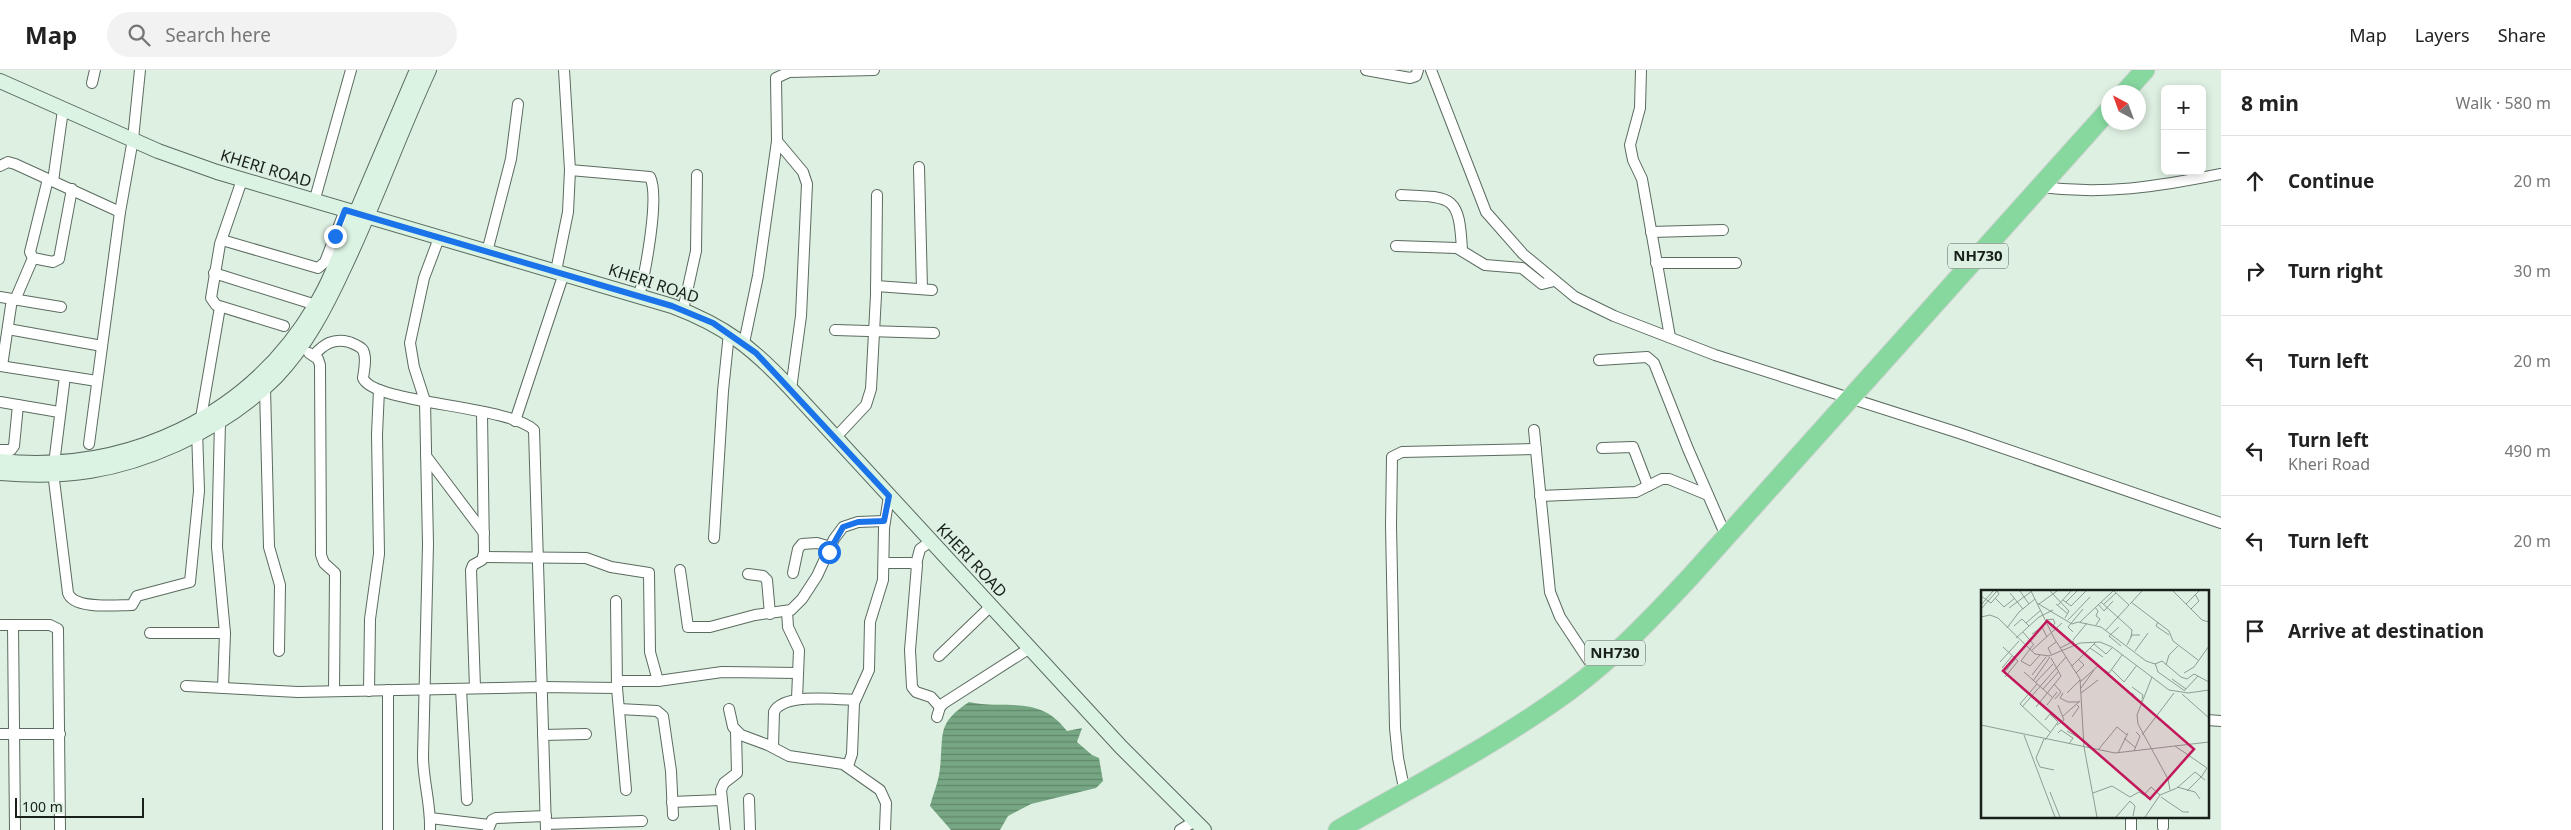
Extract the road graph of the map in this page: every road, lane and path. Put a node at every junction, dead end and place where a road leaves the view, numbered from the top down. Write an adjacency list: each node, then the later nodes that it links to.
1 (95, 70): 15 (street)
2 (140, 70): 20 (street)
3 (351, 70): 33 (street)
4 (417, 70): 35 (street)
5 (429, 70): 35 (street)
6 (564, 70): 24 (street)
7 (874, 70): 13 (street)
8 (1366, 70): 9 (street)
9 (1418, 70)
10 (1431, 70): 48 (street)
11 (1641, 70): 37 (street)
12 (2145, 70): 16 (highway)
13 (797, 71): 21 (street)
14 (0, 81): 18 (street, KHERI ROAD)
15 (92, 83)
16 (2131, 85)
17 (518, 104): 42 (street)
18 (63, 110): 20 (street, KHERI ROAD); 27 (street)
19 (2101, 119): 29 (highway, NH730)
20 (134, 139): 28 (street, KHERI ROAD); 34 (street)
21 (777, 141): 64 (street); 73 (street)
22 (0, 166): 27 (street)
23 (919, 167): 49 (street)
24 (570, 170): 46 (street); 50 (street)
25 (2221, 174): 29 (street)
26 (697, 175): 56 (street)
27 (51, 180): 30 (street); 43 (street)
28 (242, 180): 33 (street, KHERI ROAD); 39 (street)
29 (2040, 187): 77 (highway, NH730)
30 (72, 189): 34 (street); 43 (street)
31 (877, 195): 49 (street)
32 (1401, 195): 41 (street)
33 (314, 202): 35 (street, KHERI ROAD)
34 (120, 212): 65 (street)
35 (359, 214): 38 (street, KHERI ROAD); 39 (street); 53 (street); 66 (street)
36 (1723, 230): 37 (street)
37 (1651, 232): 44 (street)
38 (439, 238): 42 (street, KHERI ROAD); 75 (street)
39 (222, 240): 47 (street)
40 (1396, 246): 41 (street)
41 (1462, 250): 48 (street)
42 (487, 252): 46 (street, KHERI ROAD)
43 (32, 258): 52 (street)
44 (1656, 263): 45 (street); 63 (street)
45 (1736, 263)
46 (560, 272): 50 (street, KHERI ROAD); 81 (street)
47 (214, 273): 53 (street); 55 (street)
48 (1552, 282): 63 (street)
49 (876, 286): 60 (street)
50 (639, 296): 56 (street, KHERI ROAD)
51 (0, 297): 52 (street)
52 (14, 300): 54 (street); 58 (street)
53 (316, 305): 83 (street)
54 (61, 307)
55 (220, 307): 57 (street); 83 (street)
56 (683, 310): 61 (street, KHERI ROAD)
57 (284, 326)
58 (8, 329): 65 (street); 69 (street)
59 (836, 330): 60 (street)
60 (874, 331): 62 (street); 85 (street)
61 (729, 333): 64 (street, KHERI ROAD); 102 (street)
62 (934, 333)
63 (1670, 337): 77 (street)
64 (744, 343): 73 (street, KHERI ROAD)
65 (102, 346): 71 (street)
66 (298, 349): 67 (street); 72 (street)
67 (314, 356): 74 (street); 134 (street)
68 (1599, 360): 95 (street)
69 (1, 366): 70 (street)
70 (65, 376): 71 (street); 79 (street)
71 (97, 381): 86 (street)
72 (265, 388): 82 (street); 121 (street)
73 (792, 389): 85 (street, KHERI ROAD)
74 (379, 390): 75 (street); 135 (street)
75 (425, 401): 80 (street); 90 (street)
76 (0, 402): 78 (street)
77 (1845, 404): 99 (street); 101 (highway, NH730)
78 (18, 405): 79 (street); 88 (street)
79 (60, 412): 92 (street)
80 (482, 413): 81 (street); 100 (street)
81 (516, 421): 106 (street)
82 (220, 422): 83 (street); 119 (street)
83 (198, 426): 92 (street); 92 (street)
84 (1534, 430): 89 (street)
85 (836, 437): 96 (street, KHERI ROAD)
86 (89, 444)
87 (1602, 448): 94 (street)
88 (0, 450)
89 (1536, 450): 97 (street); 151 (street)
90 (426, 456): 100 (street); 133 (street)
91 (0, 461): 92 (street)
92 (54, 470): 93 (street)
93 (0, 473)
94 (1648, 486): 95 (street); 97 (street)
95 (1708, 495): 101 (street)
96 (889, 496): 98 (street); 103 (street, KHERI ROAD)
97 (1540, 496): 123 (street)
98 (884, 521): 104 (street); 107 (street)
99 (2221, 522)
100 (484, 533): 105 (street)
101 (1726, 536): 123 (highway, NH730)
102 (714, 538)
103 (931, 541): 108 (street); 113 (street, KHERI ROAD)
104 (831, 547): 110 (street); 114 (street)
105 (483, 557): 106 (street); 130 (street)
106 (537, 558): 125 (street); 128 (street)
107 (884, 563): 108 (street); 137 (street)
108 (916, 564): 120 (street)
109 (680, 570): 115 (street)
110 (793, 573)
111 (748, 574): 115 (street)
112 (616, 601): 126 (street)
113 (991, 606): 120 (street, KHERI ROAD); 122 (street)
114 (787, 611): 115 (street); 124 (street)
115 (770, 614)
116 (0, 625): 117 (street)
117 (13, 625): 144 (street); 145 (street)
118 (150, 633): 119 (street)
119 (226, 633): 129 (street)
120 (1030, 648): 162 (street, KHERI ROAD)
121 (279, 651)
122 (939, 656)
123 (1595, 670): 151 (highway, NH730)
124 (797, 673): 125 (street); 136 (street)
125 (658, 681): 126 (street)
126 (617, 684): 128 (street); 138 (street)
127 (186, 686): 129 (street)
128 (541, 687): 130 (street); 147 (street)
129 (223, 688): 134 (street)
130 (475, 688): 131 (street)
131 (461, 689): 133 (street); 153 (street)
132 (388, 690): 133 (street); 135 (street); 167 (street)
133 (424, 690): 157 (street)
134 (334, 691): 135 (street)
135 (369, 691)
136 (797, 699): 137 (street); 148 (street)
137 (855, 700): 149 (street)
138 (619, 709): 150 (street); 155 (street)
139 (729, 709): 142 (street)
140 (2208, 720): 141 (street)
141 (2221, 721)
142 (736, 732): 148 (street); 154 (street)
143 (0, 734): 144 (street)
144 (14, 734): 145 (street); 165 (street)
145 (60, 734): 166 (street)
146 (586, 734): 147 (street)
147 (543, 735): 160 (street)
148 (773, 748): 149 (street)
149 (848, 766): 171 (street)
150 (626, 790)
151 (1405, 792): 173 (highway, NH730)
152 (749, 799): 170 (street)
153 (467, 800)
154 (721, 800): 155 (street); 169 (street)
155 (672, 802): 156 (street)
156 (673, 815)
157 (430, 818): 163 (street); 168 (street)
158 (2163, 818): 164 (street)
159 (642, 821): 161 (street)
160 (546, 823): 161 (street); 163 (street)
161 (599, 826)
162 (1200, 826): 172 (street)
163 (489, 827)
164 (2163, 828)
165 (15, 830)
166 (60, 830)
167 (388, 830)
168 (430, 830)
169 (725, 830)
170 (750, 830)
171 (885, 830)
172 (1180, 830)
173 (1338, 830)

